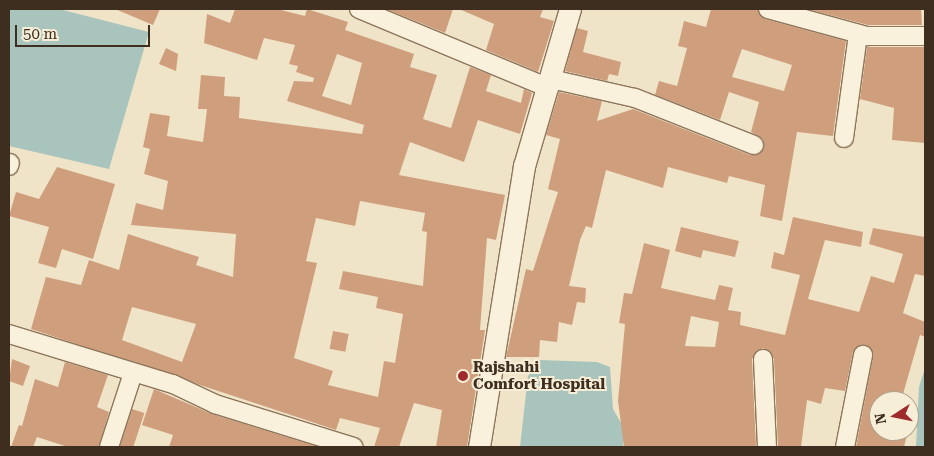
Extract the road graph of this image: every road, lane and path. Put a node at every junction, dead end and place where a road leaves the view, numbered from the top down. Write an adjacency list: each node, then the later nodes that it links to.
1 (359, 9): 6 (street)
2 (570, 9): 6 (street)
3 (768, 9): 4 (street)
4 (858, 34): 5 (street); 7 (street)
5 (925, 36)
6 (550, 83): 8 (street); 15 (street)
7 (844, 138)
8 (754, 145)
9 (9, 334): 12 (street)
10 (863, 355): 17 (street)
11 (763, 359): 16 (street)
12 (133, 373): 13 (street); 14 (street)
13 (109, 447)
14 (354, 447)
15 (478, 447)
16 (767, 447)
17 (845, 447)

